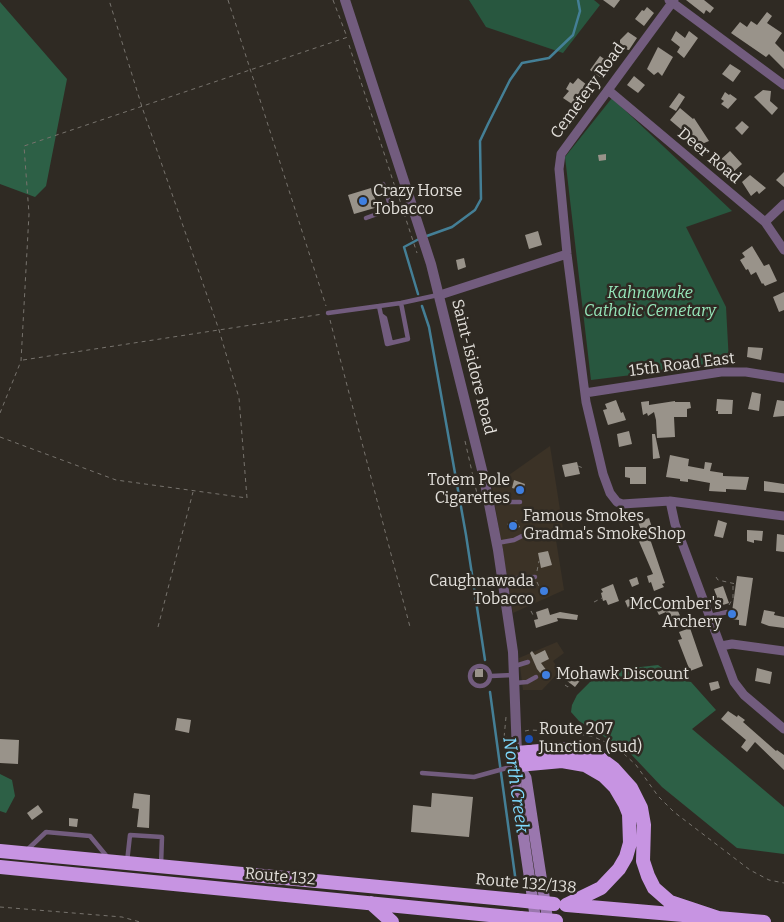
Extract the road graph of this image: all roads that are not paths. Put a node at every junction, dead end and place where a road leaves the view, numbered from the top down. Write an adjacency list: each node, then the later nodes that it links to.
1 (345, 0): 6 (street, Saint-Isidore Road)
2 (671, 1): 3 (street); 4 (street, Cemetery Road)
3 (784, 85)
4 (608, 90): 10 (street, Deer Road); 12 (street, Cemetery Road)
5 (383, 184): 7 (lane)
6 (402, 191): 7 (lane); 13 (street, Saint-Isidore Road)
7 (387, 195): 9 (lane)
8 (784, 204): 10 (street)
9 (366, 218)
10 (765, 222): 11 (street, Deer Road)
11 (784, 250)
12 (567, 254): 13 (street); 18 (street, Cemetery Road)
13 (440, 295): 14 (lane); 21 (street, Saint-Isidore Road)
14 (401, 303): 15 (lane); 15 (lane)
15 (379, 306): 16 (lane)
16 (328, 313)
17 (784, 378): 18 (street, 15th Road East)
18 (585, 393): 19 (street, Cemetery Road)
19 (670, 501): 22 (street, Cemetery Road); 28 (street)
20 (520, 502): 21 (lane)
21 (484, 503): 24 (street, Saint-Isidore Road)
22 (784, 516)
23 (522, 536): 24 (lane)
24 (496, 543): 26 (street, Saint-Isidore Road)
25 (535, 577): 26 (lane)
26 (502, 579): 32 (street, Saint-Isidore Road)
27 (726, 610): 28 (lane)
28 (710, 616): 29 (street)
29 (721, 646): 30 (street); 35 (street)
30 (784, 651)
31 (528, 662): 32 (lane)
32 (515, 675): 33 (lane); 34 (lane); 36 (street, Saint-Isidore Road)
33 (490, 676): 33 (lane)
34 (536, 677)
35 (784, 729)
36 (517, 759): 37 (lane); 46 (highway); 47 (highway); 50 (main road); 51 (main road)
37 (422, 773)
38 (0, 851): 39 (highway, Route 132)
39 (23, 853): 40 (highway, Route 132); 40 (lane)
40 (112, 862): 41 (highway, Route 132)
41 (127, 863): 42 (highway, Route 132); 42 (lane)
42 (160, 866): 44 (highway, Route 132)
43 (0, 867): 45 (highway, Route 132)
44 (330, 883): 46 (highway, Route 132/138, bridge)
45 (371, 903): 48 (highway, Route 132); 49 (highway)
46 (560, 904): 47 (highway, Route 132/138)
47 (718, 918): 52 (highway)
48 (489, 919): 51 (highway, Route 132, bridge)
49 (392, 922)
50 (536, 922)
51 (556, 922)
52 (764, 922)

